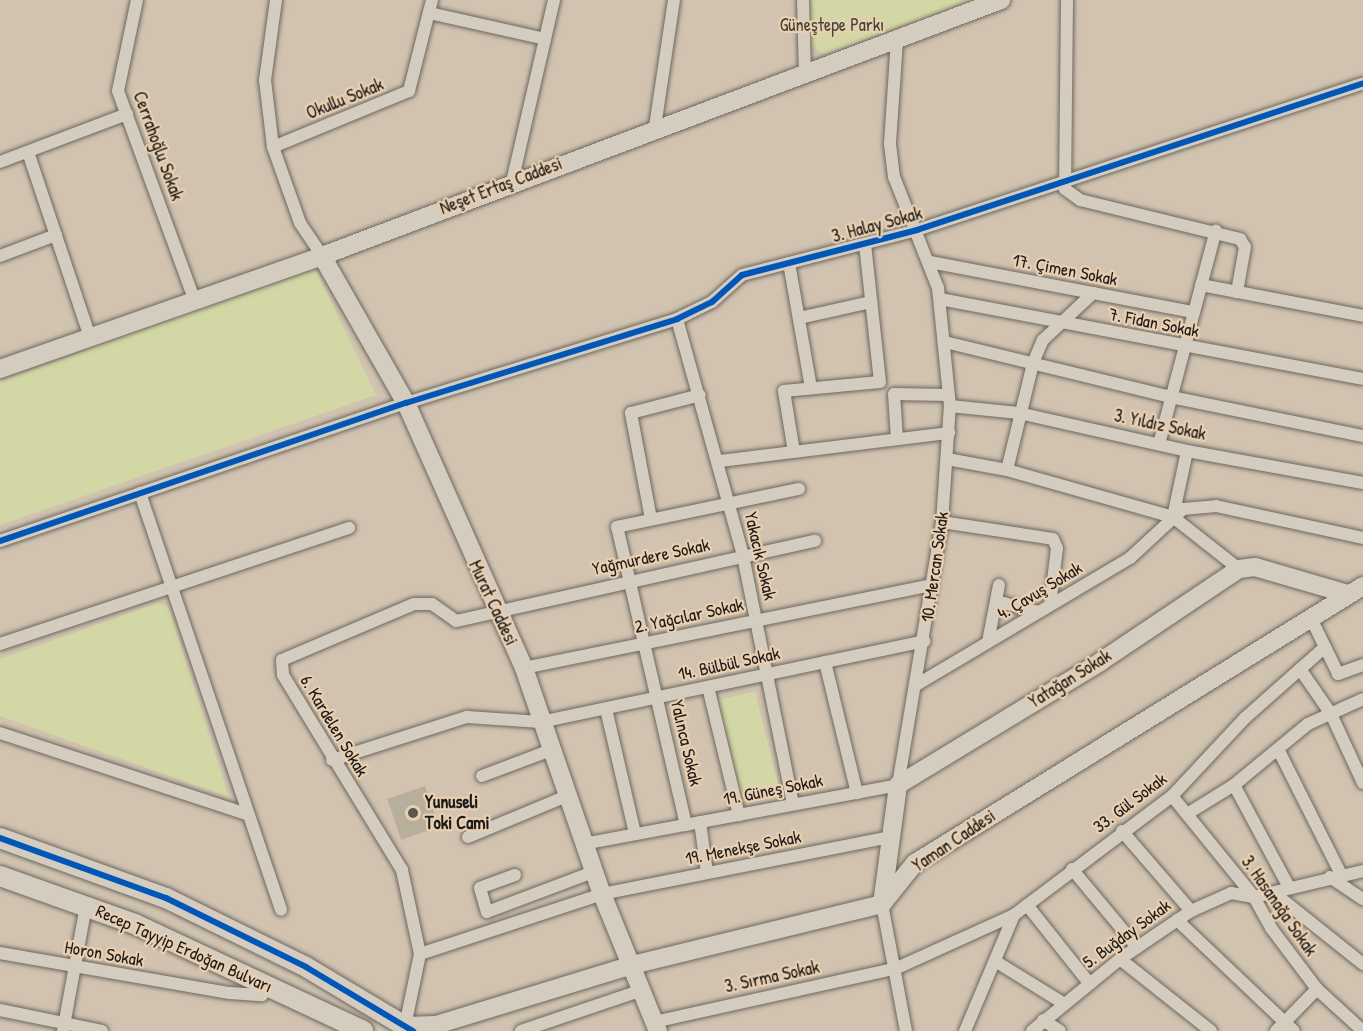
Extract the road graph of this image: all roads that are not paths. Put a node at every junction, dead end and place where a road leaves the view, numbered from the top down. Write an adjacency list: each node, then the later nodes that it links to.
1 (137, 0): 14 (street, Cerrahoğlu Sokak)
2 (276, 0): 16 (street)
3 (432, 0): 9 (street, Okullu Sokak)
4 (554, 0): 10 (street)
5 (674, 0): 15 (street)
6 (803, 0): 12 (street)
7 (1001, 0): 11 (main road, Neşet Ertaş Caddesi)
8 (1067, 0): 20 (street)
9 (429, 13): 10 (street); 16 (street, Okullu Sokak)
10 (545, 39): 19 (street)
11 (897, 40): 12 (main road, Neşet Ertaş Caddesi); 21 (street, 10. Mercan Sokak)
12 (805, 74): 15 (main road, Neşet Ertaş Caddesi)
13 (1363, 83): 20 (street, 3. Halay Sokak)
14 (127, 114): 17 (street); 33 (street, Cerrahoğlu Sokak)
15 (655, 128): 19 (main road, Neşet Ertaş Caddesi)
16 (273, 147): 26 (street)
17 (28, 152): 18 (street); 23 (street)
18 (0, 162)
19 (512, 182): 26 (main road, Neşet Ertaş Caddesi)
20 (1063, 182): 21 (street, 3. Halay Sokak); 22 (street)
21 (917, 230): 24 (street, 3. Halay Sokak); 27 (street, 10. Mercan Sokak)
22 (1216, 230): 29 (street); 30 (street)
23 (56, 235): 25 (street); 40 (street)
24 (865, 245): 28 (street, 3. Halay Sokak); 34 (street)
25 (0, 256)
26 (322, 256): 33 (main road, Neşet Ertaş Caddesi); 50 (main road, Murat Caddesi)
27 (930, 262): 31 (street, 17. Çimen Sokak); 32 (street, 10. Mercan Sokak)
28 (789, 263): 37 (street); 38 (street, 3. Halay Sokak)
29 (1201, 285): 30 (street); 35 (street)
30 (1237, 292): 36 (street)
31 (1093, 293): 35 (street, 17. Çimen Sokak); 39 (street)
32 (940, 299): 39 (street, 7. Fidan Sokak); 41 (street, 10. Mercan Sokak)
33 (195, 301): 40 (main road, Neşet Ertaş Caddesi)
34 (871, 302): 37 (street); 46 (street)
35 (1193, 312): 42 (street)
36 (1363, 316)
37 (799, 318): 46 (street)
38 (677, 319): 47 (street, Yakacık Sokak); 50 (street, 3. Halay Sokak)
39 (1060, 323): 42 (street, 7. Fidan Sokak); 43 (street)
40 (90, 337): 44 (main road, Neşet Ertaş Caddesi)
41 (945, 342): 43 (street); 49 (street, 10. Mercan Sokak)
42 (1183, 348): 45 (street, 7. Fidan Sokak); 48 (street)
43 (1033, 363): 48 (street); 51 (street)
44 (0, 369)
45 (1363, 379)
46 (811, 388): 57 (street)
47 (700, 395): 59 (street, Yakacık Sokak); 66 (street)
48 (1170, 397): 53 (street); 55 (street)
49 (949, 400): 51 (street, 3. Yıldız Sokak); 52 (street, 10. Mercan Sokak); 54 (street, 3. Yıldız Sokak)
50 (406, 403): 63 (street, 3. Halay Sokak); 81 (main road, Murat Caddesi)
51 (1019, 412): 55 (street, 3. Yıldız Sokak); 60 (street)
52 (949, 433): 54 (street); 58 (street, 10. Mercan Sokak)
53 (1363, 436)
54 (897, 439): 57 (street)
55 (1160, 444): 56 (street, 3. Yıldız Sokak)
56 (1187, 451): 61 (street, 3. Yıldız Sokak); 65 (street)
57 (794, 452): 59 (street)
58 (947, 459): 60 (street); 67 (street, 10. Mercan Sokak)
59 (720, 461): 64 (street, Yakacık Sokak)
60 (1007, 470): 65 (street)
61 (1363, 483)
62 (799, 489): 64 (street)
63 (140, 493): 70 (street, 3. Halay Sokak); 77 (street)
64 (730, 502): 66 (street); 72 (street, Yakacık Sokak)
65 (1173, 517): 69 (street); 73 (street); 80 (street, 4. Çavuş Sokak)
66 (651, 519): 74 (street, Yalınca Sokak)
67 (942, 522): 75 (street, 10. Mercan Sokak); 80 (street)
68 (349, 528): 77 (street)
69 (1363, 538)
70 (0, 541)
71 (815, 541): 72 (street, Yağmurdere Sokak)
72 (742, 556): 74 (street, Yağmurdere Sokak); 84 (street, Yakacık Sokak)
73 (1239, 569): 78 (main road); 108 (main road, Yatağan Sokak)
74 (630, 579): 81 (street, Yağmurdere Sokak); 88 (street, Yalınca Sokak)
75 (932, 585): 84 (street, 2. Yağcılar Sokak); 85 (street, 10. Mercan Sokak)
76 (999, 585): 79 (street)
77 (172, 589): 87 (street); 114 (street)
78 (1355, 590): 83 (main road, Yaman Caddesi)
79 (996, 601): 82 (street); 86 (street)
80 (1050, 605): 82 (street, 4. Çavuş Sokak)
81 (495, 609): 92 (main road, Murat Caddesi); 105 (street, 6. Kardelen Sokak)
82 (1038, 612): 86 (street, 4. Çavuş Sokak)
83 (1310, 616): 89 (street); 137 (main road, Yaman Caddesi)
84 (756, 621): 88 (street, 2. Yağcılar Sokak); 94 (street, Yakacık Sokak)
85 (925, 641): 90 (street, 14. Bülbül Sokak); 95 (street, 10. Mercan Sokak)
86 (988, 642): 95 (street, 4. Çavuş Sokak)
87 (0, 644)
88 (645, 644): 92 (street, 2. Yağcılar Sokak); 97 (street, Yalınca Sokak)
89 (1325, 647): 91 (street); 93 (street, 33. Gül Sokak)
90 (825, 662): 94 (street, 14. Bülbül Sokak); 110 (street)
91 (1363, 665)
92 (524, 668): 101 (main road, Murat Caddesi)
93 (1300, 669): 100 (street); 112 (street, 33. Gül Sokak)
94 (767, 674): 96 (street, 14. Bülbül Sokak); 113 (street, Yakacık Sokak)
95 (916, 685): 108 (street, 10. Mercan Sokak)
96 (708, 687): 97 (street, 14. Bülbül Sokak); 116 (street)
97 (657, 698): 99 (street, 14. Bülbül Sokak); 118 (street, Yalınca Sokak)
98 (1363, 699): 100 (street)
99 (606, 709): 101 (street, 14. Bülbül Sokak); 120 (street)
100 (1331, 714): 103 (street); 107 (street)
101 (541, 722): 104 (main road, Murat Caddesi); 105 (street, 14. Bülbül Sokak)
102 (0, 733): 114 (street)
103 (1278, 749): 109 (street); 131 (street)
104 (551, 750): 106 (street); 111 (main road, Murat Caddesi)
105 (332, 760): 148 (street, 6. Kardelen Sokak)
106 (482, 776)
107 (1363, 783)
108 (898, 785): 110 (street, 19. Güneş Sokak); 122 (main road, 10. Mercan Sokak)
109 (1234, 785): 115 (street); 132 (street)
110 (856, 793): 113 (street, 19. Güneş Sokak)
111 (567, 796): 121 (street); 124 (main road, Murat Caddesi)
112 (1172, 796): 115 (street, 3. Hasanağa Sokak); 119 (street, 33. Gül Sokak)
113 (793, 804): 116 (street, 19. Güneş Sokak)
114 (246, 814): 140 (street)
115 (1187, 814): 135 (street, 3. Hasanağa Sokak)
116 (739, 815): 117 (street, 19. Güneş Sokak)
117 (700, 822): 118 (street, 19. Güneş Sokak); 128 (street)
118 (686, 825): 120 (street, 19. Güneş Sokak)
119 (1122, 831): 125 (street, 33. Gül Sokak); 141 (street)
120 (635, 834): 124 (street, 19. Güneş Sokak)
121 (468, 837)
122 (891, 837): 128 (street, 19. Menekşe Sokak); 137 (main road, 10. Mercan Sokak)
123 (0, 838): 167 (main road, Recep Tayyip Erdoğan Bulvarı)
124 (583, 844): 127 (main road, Murat Caddesi)
125 (1072, 869): 138 (street, 33. Gül Sokak); 146 (street)
126 (1363, 871): 131 (street, 5. Buğday Sokak)
127 (593, 872): 133 (main road, Murat Caddesi); 142 (street)
128 (707, 873): 133 (street, 19. Menekşe Sokak)
129 (515, 875): 142 (street)
130 (0, 876): 139 (main road, Recep Tayyip Erdoğan Bulvarı)
131 (1335, 876): 132 (street, 5. Buğday Sokak); 136 (street)
132 (1289, 887): 134 (street, 5. Buğday Sokak)
133 (602, 894): 145 (street, 19. Menekşe Sokak); 152 (main road, Murat Caddesi)
134 (1274, 894): 135 (street, 5. Buğday Sokak); 151 (street)
135 (1254, 897): 141 (street, 5. Buğday Sokak); 157 (street, 3. Hasanağa Sokak)
136 (1363, 899)
137 (882, 904): 152 (main road); 154 (street)
138 (1027, 905): 143 (street, 33. Gül Sokak); 155 (street)
139 (86, 906): 153 (street); 156 (main road, Recep Tayyip Erdoğan Bulvarı)
140 (281, 910)
141 (1191, 911): 144 (street, 5. Buğday Sokak)
142 (487, 912): 145 (street)
143 (1014, 915): 150 (street, 33. Gül Sokak); 154 (street, 3. Sırma Sokak)
144 (1177, 920): 146 (street, 5. Buğday Sokak); 166 (street)
145 (493, 930): 148 (street, 19. Menekşe Sokak)
146 (1137, 946): 149 (street, 5. Buğday Sokak)
147 (0, 953): 153 (street, Horon Sokak)
148 (420, 954): 167 (street, 6. Kardelen Sokak)
149 (1120, 958): 155 (street, 5. Buğday Sokak); 175 (street)
150 (995, 961): 159 (street); 165 (street, 33. Gül Sokak)
151 (1363, 964)
152 (632, 965): 158 (main road, Murat Caddesi); 167 (main road)
153 (75, 968): 156 (street, Horon Sokak); 164 (street)
154 (897, 968): 163 (street, 3. Sırma Sokak); 171 (street)
155 (1089, 984): 159 (street, 5. Buğday Sokak)
156 (268, 985): 162 (main road, Recep Tayyip Erdoğan Bulvarı)
157 (1317, 989): 166 (street); 176 (street, 3. Hasanağa Sokak)
158 (642, 990): 163 (main road, Murat Caddesi); 170 (street)
159 (1063, 1003): 161 (street, 5. Buğday Sokak)
160 (0, 1010): 164 (street)
161 (1043, 1020): 173 (street, 5. Buğday Sokak); 174 (street)
162 (343, 1026): 169 (main road, Recep Tayyip Erdoğan Bulvarı)
163 (656, 1026)
164 (64, 1027): 168 (street)
165 (966, 1028): 172 (street)
166 (1285, 1028)
167 (409, 1029)
168 (102, 1031)
169 (363, 1031)
170 (521, 1031)
171 (906, 1031)
172 (979, 1031)
173 (1032, 1031)
174 (1060, 1031)
175 (1211, 1031)
176 (1363, 1031)

